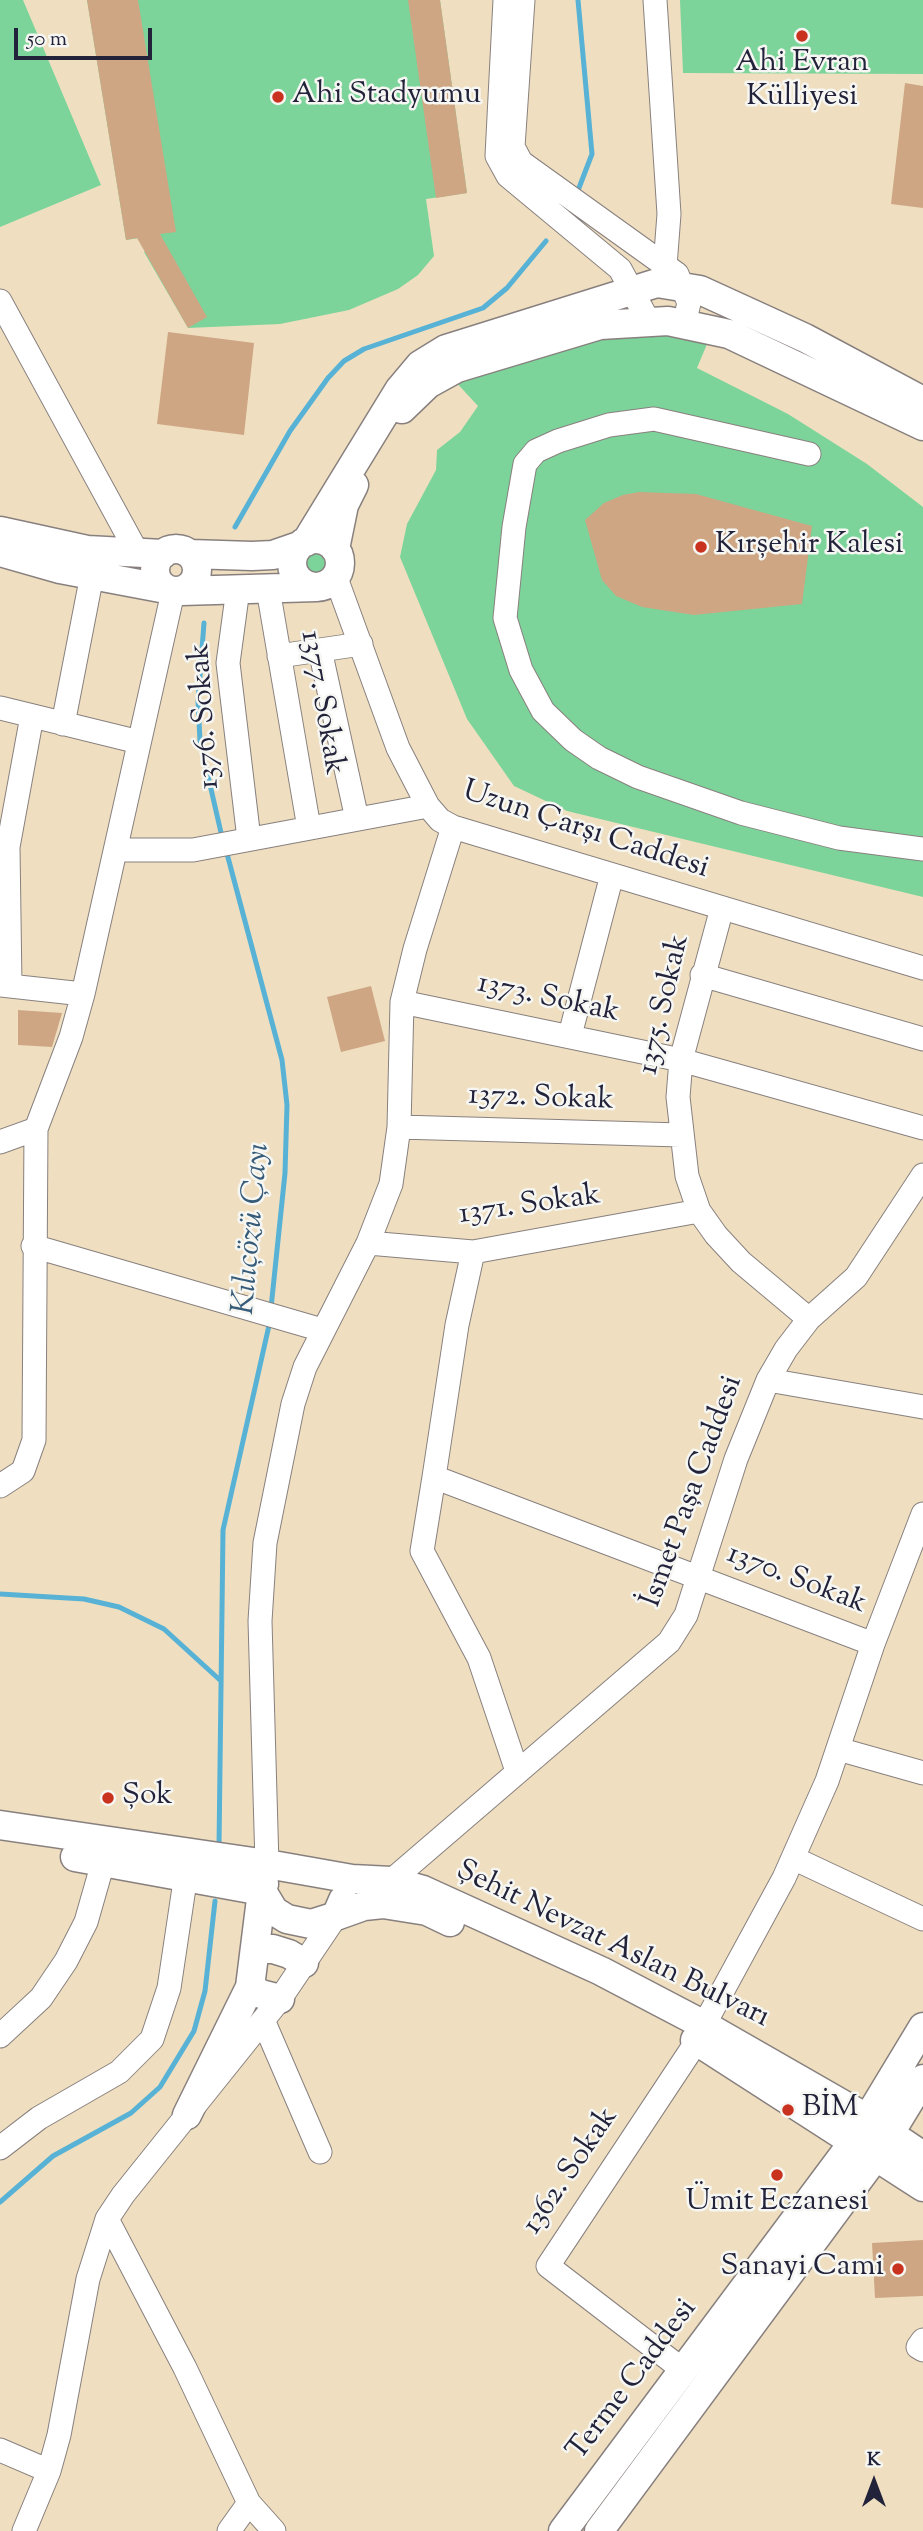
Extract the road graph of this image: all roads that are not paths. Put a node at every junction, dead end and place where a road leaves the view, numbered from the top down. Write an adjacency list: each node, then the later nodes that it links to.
1 (505, 0): 5 (street)
2 (523, 0): 4 (street)
3 (655, 0): 4 (street)
4 (674, 276): 5 (main road); 8 (street); 9 (main road)
5 (631, 290): 7 (street); 13 (main road)
6 (0, 302): 16 (street)
7 (649, 322): 8 (main road); 14 (main road)
8 (684, 324): 10 (main road)
9 (923, 401)
10 (923, 426)
11 (809, 454): 34 (street)
12 (0, 531): 16 (main road)
13 (302, 544): 14 (main road); 16 (main road); 18 (main road)
14 (335, 549): 18 (main road)
15 (0, 551): 17 (main road)
16 (163, 554): 21 (main road)
17 (92, 575): 21 (main road); 27 (street)
18 (326, 583): 20 (main road); 22 (street, Uzun Çarşı Caddesi)
19 (238, 589): 20 (main road); 21 (main road); 33 (street, 1376. Sokak)
20 (268, 589): 24 (street, 1377. Sokak)
21 (173, 591): 28 (street)
22 (361, 644): 23 (street); 29 (street, Uzun Çarşı Caddesi)
23 (320, 650): 24 (street); 30 (street)
24 (279, 656): 32 (street, 1377. Sokak)
25 (0, 708): 26 (street)
26 (32, 716): 27 (street); 40 (street)
27 (63, 724): 28 (street)
28 (139, 742): 35 (street)
29 (428, 806): 30 (street); 31 (street, Uzun Çarşı Caddesi)
30 (357, 819): 32 (street)
31 (453, 827): 36 (street, Uzun Çarşı Caddesi); 42 (street)
32 (309, 828): 33 (street)
33 (249, 839): 35 (street)
34 (923, 849)
35 (117, 850): 41 (street)
36 (612, 875): 37 (street, Uzun Çarşı Caddesi); 43 (street)
37 (722, 908): 38 (street, Uzun Çarşı Caddesi); 39 (street, 1375. Sokak)
38 (923, 968)
39 (702, 975): 44 (street); 45 (street, 1375. Sokak)
40 (5, 986): 41 (street)
41 (83, 994): 48 (street)
42 (402, 1002): 43 (street, 1373. Sokak); 46 (street)
43 (570, 1035): 45 (street, 1373. Sokak)
44 (923, 1039)
45 (681, 1060): 47 (street, 1373. Sokak); 49 (street, 1375. Sokak)
46 (399, 1127): 49 (street, 1372. Sokak); 53 (street)
47 (923, 1128)
48 (36, 1129): 50 (street); 54 (street)
49 (681, 1135): 52 (street, 1375. Sokak)
50 (0, 1142)
51 (923, 1175): 56 (street, İsmet Paşa Caddesi)
52 (699, 1211): 55 (street, 1371. Sokak); 56 (street, 1375. Sokak)
53 (368, 1243): 55 (street, 1371. Sokak); 57 (street)
54 (33, 1246): 57 (street); 61 (street)
55 (473, 1252): 60 (street)
56 (809, 1319): 58 (street, İsmet Paşa Caddesi)
57 (322, 1330): 73 (street)
58 (768, 1380): 59 (street); 63 (street, İsmet Paşa Caddesi)
59 (923, 1407)
60 (434, 1477): 63 (street, 1370. Sokak); 66 (street)
61 (0, 1486)
62 (923, 1514): 64 (street)
63 (697, 1577): 64 (street, 1370. Sokak); 66 (street, İsmet Paşa Caddesi)
64 (873, 1644): 65 (street)
65 (838, 1749): 67 (street); 71 (street)
66 (517, 1771): 75 (street, İsmet Paşa Caddesi)
67 (923, 1773)
68 (0, 1825): 70 (main road)
69 (0, 1844): 70 (main road)
70 (106, 1852): 72 (main road); 84 (street)
71 (793, 1858): 77 (street); 83 (street)
72 (188, 1865): 73 (main road, Şehit Nevzat Aslan Bulvarı); 88 (street)
73 (255, 1876): 74 (main road, Şehit Nevzat Aslan Bulvarı); 76 (main road, Şehit Nevzat Aslan Bulvarı); 78 (main road)
74 (352, 1879): 75 (main road, Şehit Nevzat Aslan Bulvarı); 76 (main road)
75 (391, 1881): 83 (main road, Şehit Nevzat Aslan Bulvarı)
76 (336, 1916): 79 (street); 83 (main road, Şehit Nevzat Aslan Bulvarı)
77 (923, 1919)
78 (255, 1949): 79 (main road); 80 (main road)
79 (304, 1964): 81 (street)
80 (250, 1987): 81 (main road); 86 (main road)
81 (271, 2010): 86 (street); 89 (street)
82 (923, 2027): 87 (main road, Terme Caddesi)
83 (701, 2033): 87 (main road, Şehit Nevzat Aslan Bulvarı); 93 (street, 1362. Sokak)
84 (0, 2035)
85 (923, 2079): 87 (main road, Terme Caddesi)
86 (187, 2115): 92 (street)
87 (872, 2137): 90 (main road, Şehit Nevzat Aslan Bulvarı); 91 (main road, Şehit Nevzat Aslan Bulvarı); 93 (main road, Terme Caddesi); 101 (main road, Terme Caddesi)
88 (0, 2148)
89 (320, 2152)
90 (923, 2156)
91 (923, 2187)
92 (107, 2219): 95 (street); 96 (street)
93 (683, 2370): 100 (main road, Terme Caddesi)
94 (0, 2450): 95 (street)
95 (49, 2471): 97 (street)
96 (249, 2503): 98 (street); 99 (street)
97 (24, 2531)
98 (229, 2531)
99 (274, 2531)
100 (562, 2531)
101 (600, 2531)

